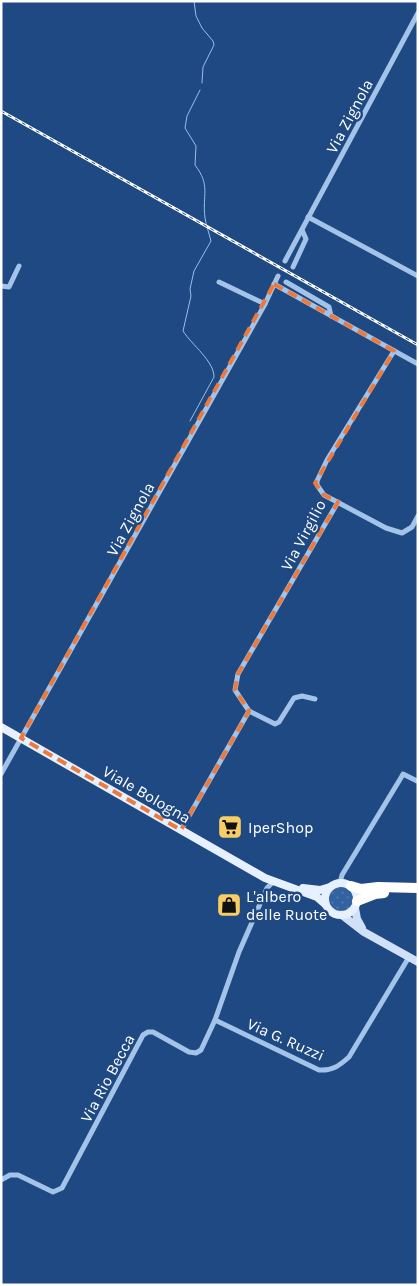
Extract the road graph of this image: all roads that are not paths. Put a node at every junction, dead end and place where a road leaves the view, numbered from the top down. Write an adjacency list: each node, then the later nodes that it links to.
1 (418, 13): 2 (street, Via Zignola)
2 (308, 217): 3 (street, Via Zignola); 8 (street)
3 (302, 230): 4 (street, Via Zignola); 6 (street, Via Zignola)
4 (285, 262)
5 (19, 266): 12 (street)
6 (293, 267)
7 (278, 276): 11 (street, Via Zignola)
8 (418, 276)
9 (219, 282): 13 (street)
10 (286, 282): 14 (street)
11 (274, 284): 13 (street, Via Zignola); 14 (street)
12 (1, 286)
13 (265, 304): 22 (street, Via Zignola)
14 (331, 316): 15 (street)
15 (394, 351): 16 (street); 17 (street, Via Virgilio)
16 (418, 364)
17 (338, 502): 18 (street); 20 (street, Via Virgilio)
18 (418, 516)
19 (314, 699): 20 (street, Via Virgilio)
20 (249, 711): 25 (street)
21 (1, 727): 22 (main road, Viale Bologna)
22 (21, 738): 23 (street, Via Zignola); 25 (main road, Viale Bologna)
23 (1, 774)
24 (417, 781): 27 (street)
25 (181, 830): 26 (main road, Viale Bologna)
26 (277, 882): 29 (main road); 32 (main road); 38 (street, Via Rio Becca)
27 (340, 883): 28 (main road); 29 (main road)
28 (351, 886): 30 (highway); 33 (main road)
29 (330, 887): 32 (main road)
30 (418, 888)
31 (418, 894): 33 (highway)
32 (325, 904): 34 (main road)
33 (356, 904): 34 (main road); 35 (main road)
34 (342, 915): 35 (main road)
35 (364, 932): 36 (main road)
36 (409, 957): 37 (main road); 38 (street, Via G. Ruzzi)
37 (418, 962)
38 (215, 1020): 39 (street, Via Rio Becca)
39 (1, 1180)

